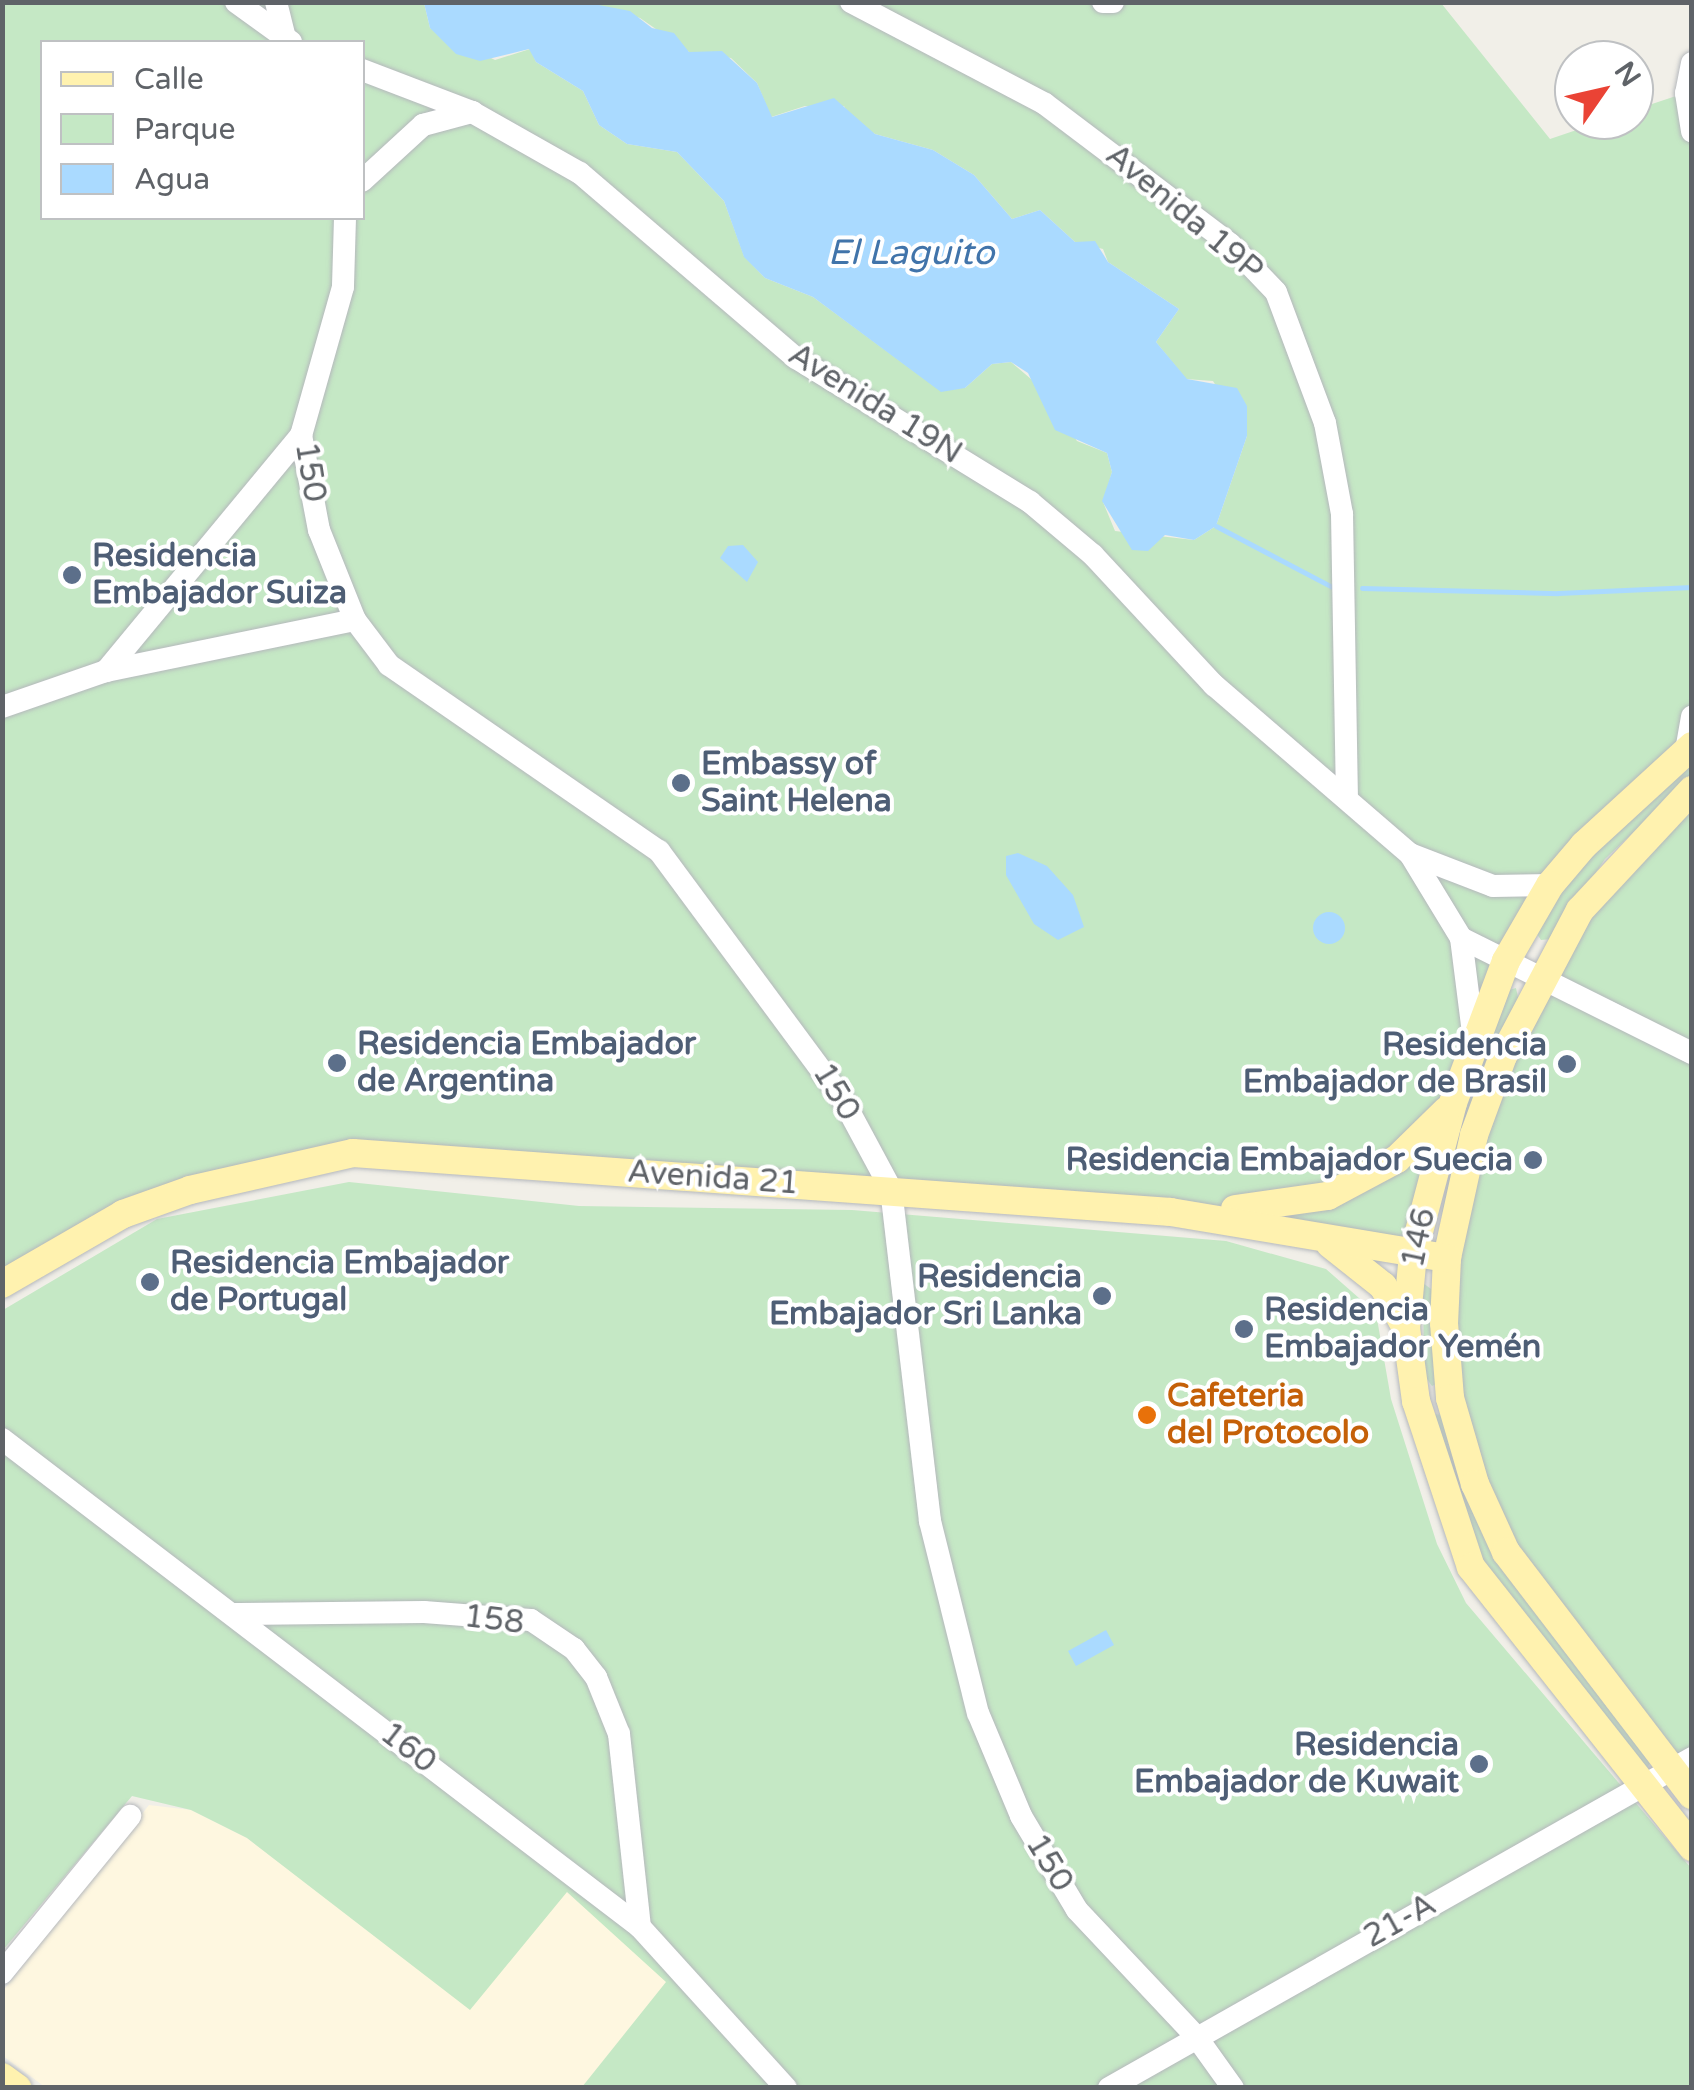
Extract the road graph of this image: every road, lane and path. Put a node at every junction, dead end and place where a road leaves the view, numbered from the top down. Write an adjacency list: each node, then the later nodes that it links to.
1 (236, 2): 6 (street)
2 (276, 2): 7 (street)
3 (851, 2): 21 (street, Avenida 19P)
4 (1103, 2): 5 (street)
5 (1112, 2)
6 (285, 40)
7 (287, 40)
8 (1692, 64): 11 (street)
9 (365, 71): 10 (street, Avenida 19N)
10 (472, 112): 12 (street); 21 (street, Avenida 19N)
11 (1692, 132)
12 (365, 179)
13 (346, 220): 14 (street, 150)
14 (301, 435): 15 (street, 150); 16 (street)
15 (355, 620): 16 (street); 32 (street, 150)
16 (106, 671): 17 (street)
17 (2, 706)
18 (1692, 716): 19 (street)
19 (1689, 748): 24 (main road, 146)
20 (1692, 790): 28 (main road, 146)
21 (1346, 797): 22 (street, Avenida 19N)
22 (1410, 854): 23 (street); 25 (street)
23 (1455, 872): 24 (street); 25 (street)
24 (1550, 885): 27 (main road, 146)
25 (1439, 900): 26 (street)
26 (1461, 938): 27 (street); 29 (street)
27 (1506, 961): 28 (street); 29 (main road, 146)
28 (1540, 980): 30 (street); 36 (main road, 146)
29 (1474, 1041): 31 (main road, 146)
30 (1692, 1053)
31 (1453, 1102): 33 (main road); 35 (main road, 146)
32 (891, 1189): 33 (main road, Avenida 21); 37 (main road, Avenida 21); 50 (street, 150)
33 (1171, 1212): 34 (main road, Avenida 21)
34 (1325, 1240): 35 (main road, Avenida 21); 38 (main road)
35 (1413, 1254): 36 (main road, Avenida 21); 38 (main road, 146)
36 (1447, 1258): 39 (main road, 146)
37 (2, 1284)
38 (1406, 1328): 40 (main road, 146)
39 (1450, 1398): 40 (main road); 43 (main road, 146)
40 (1416, 1401): 44 (main road, 146)
41 (2, 1439): 42 (street, 160)
42 (235, 1614): 48 (street, 160); 48 (street, 158)
43 (1681, 1762): 44 (street, 21-A); 45 (main road, 146)
44 (1644, 1787): 47 (main road, 146); 50 (street, 21-A)
45 (1692, 1794)
46 (130, 1816): 49 (street)
47 (1692, 1847)
48 (640, 1928): 53 (street, 160)
49 (2, 1973)
50 (1194, 2035): 54 (street, 21-A); 55 (street, 150)
51 (2, 2077): 52 (main road)
52 (17, 2088)
53 (786, 2088)
54 (1109, 2088)
55 (1233, 2088)

